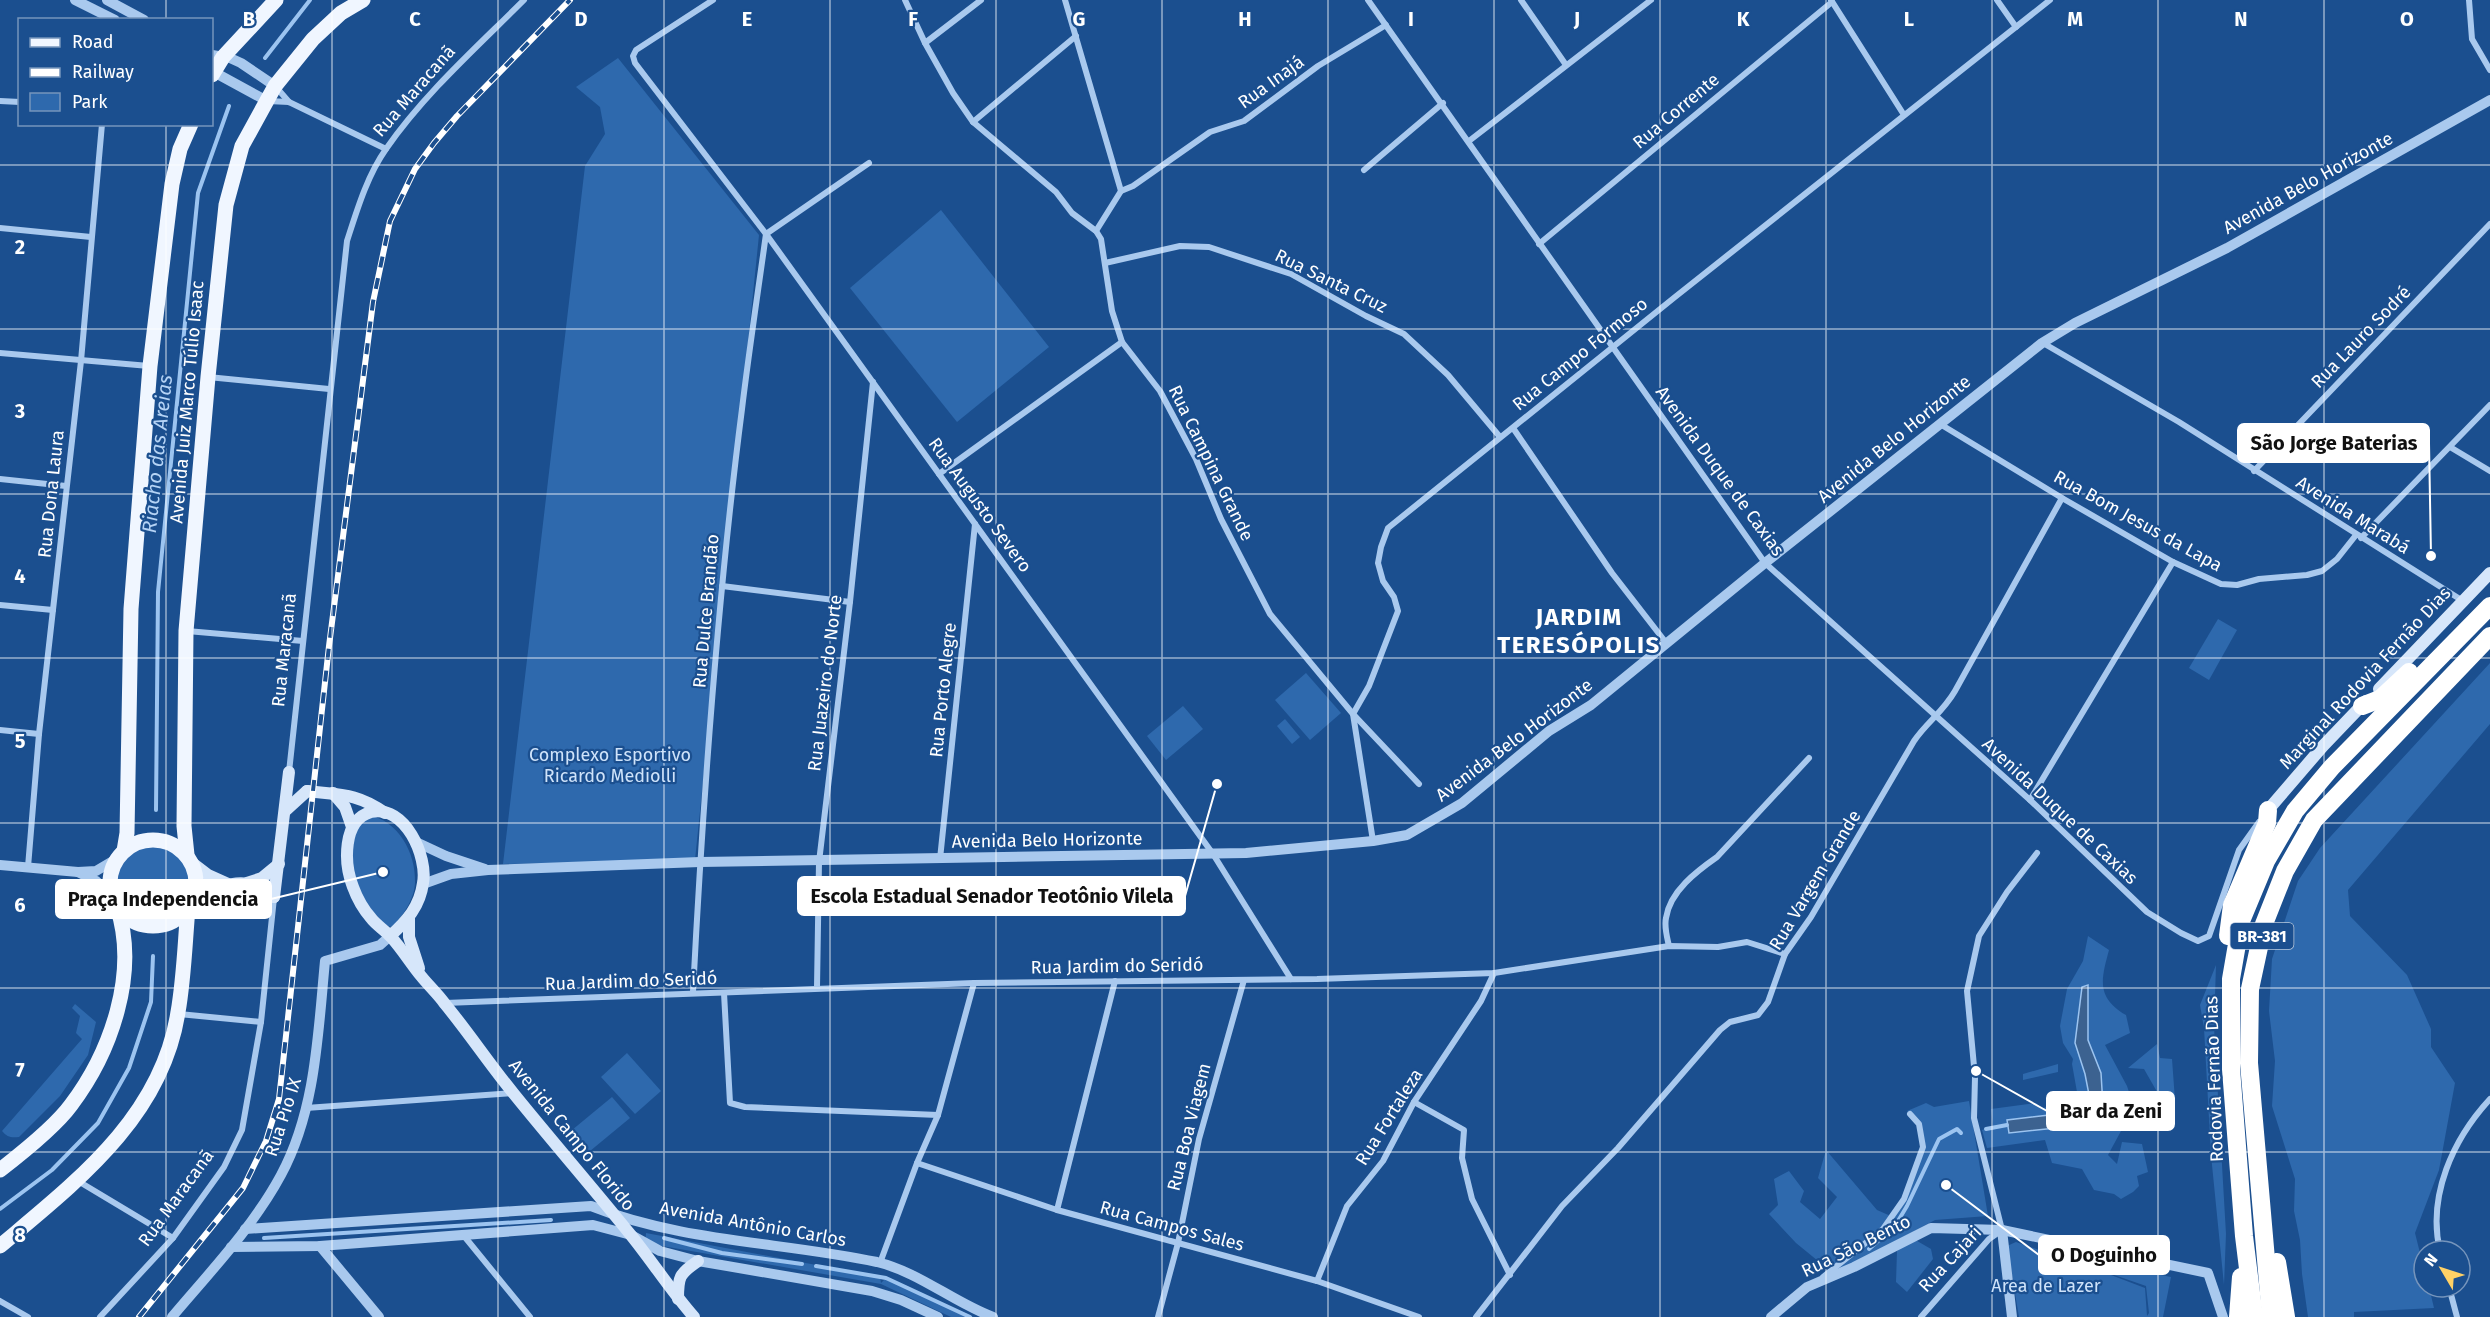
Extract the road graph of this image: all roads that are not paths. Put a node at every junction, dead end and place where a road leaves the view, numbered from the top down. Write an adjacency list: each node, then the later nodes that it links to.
1 (75, 0): 17 (street)
2 (107, 0): 18 (street)
3 (276, 0): 23 (main road)
4 (363, 0): 27 (main road, Avenida Juiz Marco Túlio Isaac)
5 (524, 0): 39 (street, Rua Maracanã)
6 (713, 0): 46 (street, Rua Augusto Severo)
7 (905, 0): 22 (street)
8 (981, 0): 22 (street)
9 (1065, 0): 21 (street)
10 (1368, 0): 19 (street, Avenida Duque de Caxias)
11 (1521, 0): 24 (street)
12 (1650, 0): 24 (street)
13 (1997, 0): 20 (street)
14 (2050, 0): 20 (street, Rua Campo Formoso)
15 (2469, 0): 25 (street)
16 (1831, 1): 34 (street); 48 (street, Rua Corrente)
17 (111, 18)
18 (140, 18)
19 (1386, 25): 33 (street, Avenida Duque de Caxias); 42 (street, Rua Inajá)
20 (2016, 27): 34 (street, Rua Campo Formoso)
21 (1076, 36): 35 (street); 42 (street)
22 (925, 42): 35 (street)
23 (217, 56): 27 (street)
24 (1566, 65): 38 (street)
25 (2489, 65)
26 (213, 74): 30 (street)
27 (275, 86): 30 (main road, Avenida Juiz Marco Túlio Isaac); 32 (street)
28 (2490, 100): 51 (street, Avenida Belo Horizonte)
29 (0, 101): 31 (street)
30 (267, 101): 32 (street); 56 (main road, Avenida Juiz Marco Túlio Isaac)
31 (18, 102)
32 (289, 102): 39 (street)
33 (1443, 103): 38 (street, Avenida Duque de Caxias); 41 (street)
34 (1904, 115): 52 (street, Rua Campo Formoso)
35 (973, 122): 45 (street)
36 (102, 126): 47 (street, Rua Dona Laura)
37 (190, 126): 55 (main road, Avenida Juiz Marco Túlio Isaac)
38 (1469, 141): 48 (street, Avenida Duque de Caxias)
39 (386, 149): 58 (street, Rua Maracanã)
40 (869, 163): 46 (street)
41 (1364, 170)
42 (1122, 191): 45 (street, Rua Inajá)
43 (2490, 224): 64 (street, Rua Lauro Sodré)
44 (0, 228): 47 (street)
45 (1096, 231): 49 (street, Rua Campina Grande)
46 (766, 234): 57 (street, Rua Augusto Severo); 75 (street, Rua Dulce Brandão)
47 (91, 237): 54 (street, Rua Dona Laura)
48 (1539, 243): 52 (street, Avenida Duque de Caxias)
49 (1105, 263): 50 (street, Rua Campina Grande); 62 (street, Rua Santa Cruz)
50 (1122, 342): 66 (street); 89 (street, Rua Campina Grande)
51 (2042, 343): 60 (street, Avenida Belo Horizonte); 64 (street, Avenida Marabá)
52 (1612, 348): 61 (street, Rua Campo Formoso); 73 (street, Avenida Duque de Caxias)
53 (0, 352): 54 (street)
54 (81, 361): 55 (street); 68 (street, Rua Dona Laura)
55 (150, 366): 106 (main road, Avenida Juiz Marco Túlio Isaac)
56 (208, 377): 58 (street); 82 (main road, Avenida Juiz Marco Túlio Isaac)
57 (873, 382): 66 (street, Rua Augusto Severo); 76 (street, Rua Juazeiro do Norte)
58 (329, 389): 84 (street, Rua Maracanã)
59 (2490, 405): 63 (street, Rua Bom Jesus da Lapa)
60 (1940, 424): 69 (street, Rua Bom Jesus da Lapa); 73 (street, Avenida Belo Horizonte)
61 (1513, 428): 62 (street, Rua Campo Formoso); 86 (street)
62 (1500, 437): 89 (street, Rua Campo Formoso)
63 (2450, 447): 65 (street); 71 (street, Rua Bom Jesus da Lapa)
64 (2254, 471): 71 (street, Avenida Marabá)
65 (2490, 471)
66 (939, 474): 70 (street, Rua Augusto Severo)
67 (0, 479): 68 (street)
68 (66, 486): 80 (street, Rua Dona Laura)
69 (2062, 498): 72 (street, Rua Bom Jesus da Lapa); 90 (street, Rua Vargem Grande)
70 (975, 524): 107 (street, Rua Augusto Severo); 109 (street, Rua Porto Alegre)
71 (2359, 536): 72 (street, Rua Bom Jesus da Lapa); 77 (street, Avenida Marabá)
72 (2173, 562): 98 (street)
73 (1765, 563): 86 (street, Avenida Belo Horizonte); 90 (street, Avenida Duque de Caxias)
74 (2490, 573): 77 (main road, Marginal Rodovia Fernão Dias / BR-381)
75 (722, 586): 76 (street); 110 (street, Rua Dulce Brandão)
76 (850, 602): 111 (street, Rua Juazeiro do Norte)
77 (2463, 602): 88 (main road, Marginal Rodovia Fernão Dias / BR-381)
78 (0, 605): 80 (street)
79 (2490, 606): 81 (highway, Rodovia Fernão Dias / BR-381)
80 (53, 610): 92 (street, Rua Dona Laura)
81 (2470, 626): 88 (highway, BR-381); 130 (highway, Rodovia Fernão Dias / BR-381)
82 (186, 631): 84 (street); 108 (main road, Avenida Juiz Marco Túlio Isaac)
83 (2490, 636): 87 (highway, Rodovia Fernão Dias / BR-381)
84 (303, 641): 94 (street, Rua Maracanã)
85 (2490, 641): 87 (highway, BR-381)
86 (1666, 644): 103 (street, Avenida Belo Horizonte)
87 (2468, 659): 148 (highway, Rodovia Fernão Dias / BR-381)
88 (2362, 706): 99 (main road, Marginal Rodovia Fernão Dias / BR-381)
89 (1353, 714): 95 (street, Rua Campina Grande); 103 (street)
90 (1935, 717): 98 (street, Avenida Duque de Caxias); 126 (street, Rua Vargem Grande)
91 (0, 730): 92 (street)
92 (39, 734): 114 (street, Rua Dona Laura)
93 (1809, 759): 125 (street)
94 (289, 772): 96 (main road); 100 (main road, Rua Maracanã)
95 (1419, 784)
96 (307, 791): 97 (main road); 100 (main road)
97 (333, 793): 101 (main road); 102 (main road)
98 (2030, 800): 99 (street, Avenida Duque de Caxias)
99 (2268, 810): 130 (highway)
100 (285, 811): 113 (main road, Rua Maracanã)
101 (387, 813): 102 (main road); 104 (main road)
102 (352, 827): 124 (main road)
103 (1373, 841): 107 (street, Avenida Belo Horizonte)
104 (416, 842): 115 (street); 119 (main road)
105 (2037, 853): 153 (street)
106 (121, 854): 108 (main road); 116 (street); 121 (main road)
107 (1213, 854): 109 (street, Avenida Belo Horizonte); 129 (street, Rua Augusto Severo)
108 (189, 859): 118 (main road); 122 (main road)
109 (940, 859): 111 (street, Avenida Belo Horizonte)
110 (700, 862): 111 (street, Avenida Belo Horizonte); 115 (street, Avenida Belo Horizonte); 135 (street, Rua Dulce Brandão)
111 (819, 862): 134 (street, Rua Juazeiro do Norte)
112 (0, 864): 114 (street)
113 (279, 864): 117 (main road); 120 (main road, Rua Maracanã)
114 (28, 867): 116 (street)
115 (488, 870): 119 (street, Avenida Belo Horizonte)
116 (78, 872): 121 (street)
117 (247, 883): 118 (main road); 120 (main road)
118 (228, 884): 122 (main road)
119 (423, 884): 123 (main road)
120 (274, 897): 139 (street, Rua Maracanã)
121 (114, 901): 122 (main road); 147 (main road)
122 (189, 906): 138 (main road)
123 (409, 917): 124 (main road); 128 (main road)
124 (390, 936): 128 (main road, Avenida Campo Florido); 143 (street, Rua Pio IX)
125 (1669, 946): 126 (street, Rua Jardim do Seridó); 127 (street, Rua Jardim do Seridó)
126 (1785, 954): 165 (street, Rua Vargem Grande)
127 (1494, 973): 129 (street, Rua Jardim do Seridó); 142 (street, Rua Fortaleza)
128 (422, 978): 137 (main road, Avenida Campo Florido)
129 (1291, 979): 131 (street, Rua Jardim do Seridó)
130 (2231, 979): 156 (highway, Rodovia Fernão Dias / BR-381)
131 (1244, 980): 132 (street, Rua Jardim do Seridó); 159 (street, Rua Boa Viagem)
132 (1115, 981): 133 (street, Rua Jardim do Seridó); 150 (street)
133 (974, 983): 134 (street, Rua Jardim do Seridó); 145 (street)
134 (817, 987): 136 (street, Rua Jardim do Seridó)
135 (693, 992): 136 (street, Rua Jardim do Seridó); 137 (street, Rua Jardim do Seridó)
136 (724, 993): 145 (street)
137 (445, 1003): 140 (main road, Avenida Campo Florido)
138 (178, 1014): 139 (street); 149 (main road)
139 (261, 1022): 157 (street, Rua Maracanã)
140 (513, 1092): 143 (street); 151 (main road, Avenida Campo Florido)
141 (2490, 1099): 158 (street)
142 (1414, 1102): 165 (street); 166 (street, Rua Fortaleza)
143 (306, 1108): 152 (street, Rua Pio IX)
144 (1910, 1114): 167 (street)
145 (938, 1115): 146 (street)
146 (917, 1163): 150 (street, Rua Campos Sales); 164 (street)
147 (0, 1170)
148 (2259, 1180): 188 (highway, Rodovia Fernão Dias / BR-381); 189 (highway)
149 (77, 1181): 157 (street); 160 (main road)
150 (1057, 1210): 159 (street, Rua Campos Sales)
151 (614, 1215): 152 (street, Avenida Antônio Carlos); 154 (main road, Avenida Campo Florido); 164 (street, Avenida Antônio Carlos)
152 (245, 1229): 162 (street, Rua Pio IX)
153 (2001, 1230): 167 (street, Rua São Bento); 183 (street, Rua Cajari); 184 (street); 185 (street, Rua Cajari)
154 (631, 1235): 155 (street); 163 (street); 168 (main road, Avenida Campo Florido)
155 (464, 1236): 161 (street); 175 (street)
156 (2244, 1236): 186 (highway, BR-381); 187 (highway, Rodovia Fernão Dias / BR-381)
157 (172, 1238): 172 (street, Rua Maracanã)
158 (2439, 1239)
159 (1178, 1243): 166 (street, Rua Campos Sales); 179 (street, Rua Boa Viagem)
160 (0, 1246)
161 (321, 1246): 162 (street); 174 (street)
162 (231, 1247): 173 (street, Rua Pio IX)
163 (698, 1261): 168 (main road); 177 (street)
164 (880, 1263): 178 (street, Avenida Antônio Carlos)
165 (1510, 1275): 181 (street, Rua Vargem Grande)
166 (1317, 1281): 180 (street, Rua Campos Sales)
167 (1817, 1282): 182 (street, Rua São Bento)
168 (678, 1299): 176 (main road, Avenida Campo Florido)
169 (2452, 1299): 190 (street)
170 (0, 1301): 171 (street)
171 (28, 1317)
172 (100, 1317)
173 (172, 1317)
174 (379, 1317)
175 (530, 1317)
176 (694, 1317)
177 (938, 1317)
178 (993, 1317)
179 (1158, 1317)
180 (1419, 1317)
181 (1476, 1317)
182 (1771, 1317)
183 (1921, 1317)
184 (2012, 1317)
185 (2223, 1317)
186 (2238, 1317)
187 (2254, 1317)
188 (2271, 1317)
189 (2286, 1317)
190 (2457, 1317)

